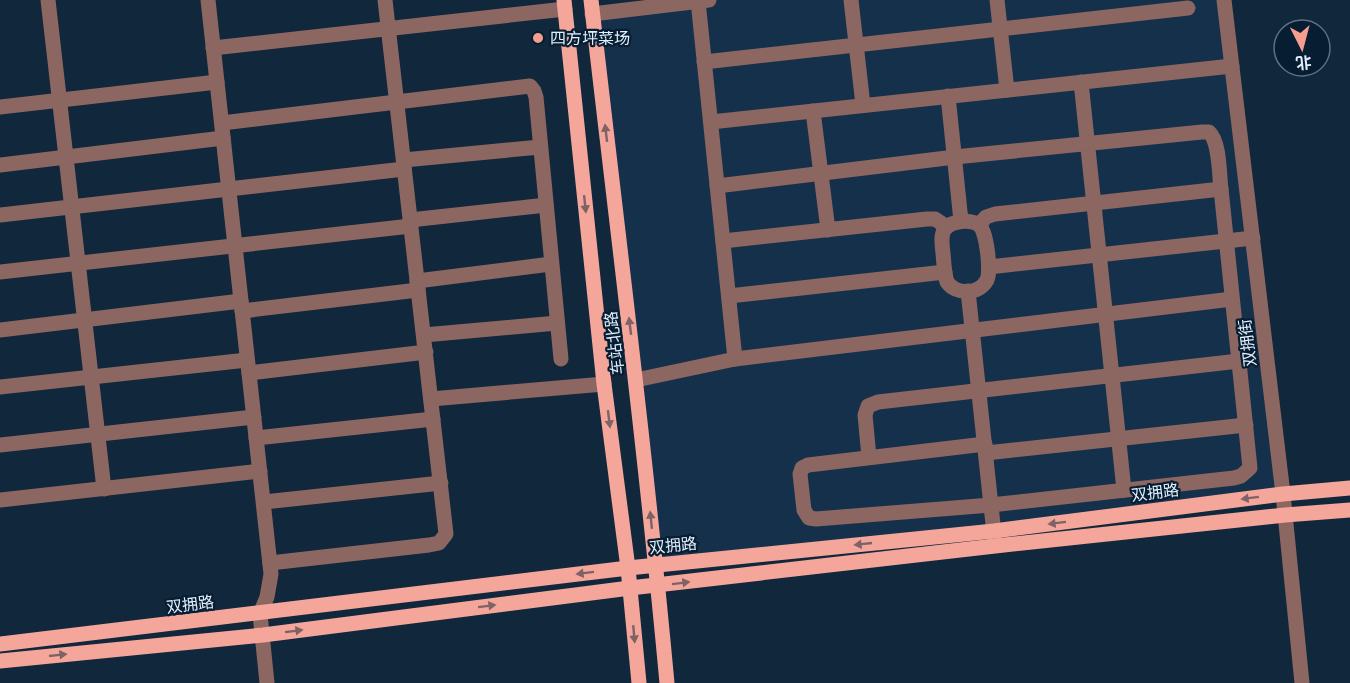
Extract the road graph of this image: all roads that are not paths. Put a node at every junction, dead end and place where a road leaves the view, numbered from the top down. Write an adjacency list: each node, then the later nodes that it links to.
1 (48, 0): 22 (street)
2 (208, 0): 15 (street)
3 (385, 0): 13 (street)
4 (851, 0): 14 (street)
5 (997, 0): 12 (street)
6 (1224, 0): 17 (street, 双拥街)
7 (704, 1): 10 (street); 16 (street)
8 (564, 4): 9 (street); 76 (main road, 车站北路, one-way to 76)
9 (520, 7): 13 (street)
10 (591, 7): 75 (main road, 车站北路, one-way to 10)
11 (1188, 8): 12 (street)
12 (1000, 28): 14 (street); 20 (street)
13 (388, 29): 15 (street); 23 (street)
14 (856, 44): 16 (street); 24 (street)
15 (213, 48): 18 (street)
16 (704, 62): 27 (street)
17 (1232, 66): 19 (street); 47 (street, 双拥街)
18 (217, 82): 22 (street); 28 (street)
19 (1081, 82): 20 (street); 29 (street)
20 (1006, 90): 21 (street)
21 (948, 96): 24 (street); 32 (street)
22 (59, 100): 25 (street); 31 (street)
23 (397, 101): 28 (street); 30 (street); 34 (street)
24 (863, 105): 26 (street)
25 (0, 106)
26 (813, 111): 27 (street); 35 (street)
27 (711, 122): 36 (street)
28 (222, 131): 31 (street); 37 (street)
29 (1087, 144): 32 (street); 38 (street); 39 (street)
30 (540, 147): 34 (street); 40 (street)
31 (66, 157): 33 (street); 41 (street)
32 (954, 158): 35 (street); 44 (street)
33 (0, 165)
34 (404, 165): 37 (street); 43 (street)
35 (821, 174): 36 (street); 46 (street)
36 (717, 186): 48 (street)
37 (229, 189): 41 (street); 50 (street)
38 (1221, 189): 39 (street); 49 (street)
39 (1093, 202): 45 (street); 51 (street)
40 (546, 205): 43 (street); 53 (street)
41 (72, 207): 42 (street); 52 (street)
42 (0, 215)
43 (411, 223): 50 (street); 57 (street)
44 (954, 224): 45 (street); 46 (street); 56 (street)
45 (979, 225): 54 (street)
46 (828, 230): 48 (street)
47 (1253, 238): 49 (street); 94 (street, 双拥街)
48 (723, 241): 59 (street)
49 (1227, 241): 51 (street); 60 (street)
50 (235, 246): 52 (street); 61 (street)
51 (1099, 255): 54 (street); 62 (street)
52 (78, 264): 55 (street); 63 (street)
53 (551, 264): 57 (street); 64 (street)
54 (988, 267): 58 (street)
55 (0, 272)
56 (945, 272): 58 (street); 59 (street)
57 (418, 285): 61 (street); 67 (street)
58 (968, 291): 65 (street)
59 (729, 296): 70 (street)
60 (1232, 298): 62 (street); 71 (street)
61 (242, 306): 63 (street); 72 (street)
62 (1105, 313): 65 (street); 73 (street)
63 (85, 320): 66 (street); 74 (street)
64 (557, 323): 67 (street); 69 (street)
65 (972, 329): 70 (street); 78 (street)
66 (0, 330)
67 (424, 335): 68 (street)
68 (426, 352): 72 (street); 79 (street)
69 (561, 359)
70 (735, 359): 75 (street)
71 (1239, 361): 73 (street); 82 (street)
72 (248, 366): 74 (street); 80 (street)
73 (1112, 375): 78 (street); 85 (street)
74 (91, 376): 77 (street); 83 (street)
75 (636, 380): 102 (main road, 车站北路, one-way to 75)
76 (604, 384): 79 (street); 103 (main road, 车站北路, one-way to 103)
77 (0, 387)
78 (979, 391): 87 (street); 88 (street)
79 (431, 399): 81 (street)
80 (254, 417): 83 (street); 84 (street)
81 (433, 419): 84 (street); 90 (street)
82 (1246, 425): 85 (street); 93 (street)
83 (98, 434): 86 (street); 92 (street)
84 (256, 438): 89 (street)
85 (1118, 439): 87 (street); 93 (street)
86 (0, 445)
87 (985, 449): 88 (street); 97 (street)
88 (869, 457): 97 (street)
89 (260, 471): 92 (street); 96 (street)
90 (441, 483): 96 (street); 101 (street)
91 (1350, 488): 94 (main road, 双拥路)
92 (104, 489): 95 (street)
93 (1124, 490): 97 (street)
94 (1283, 494): 99 (street, 双拥街); 100 (main road, 双拥路, one-way to 100)
95 (0, 500)
96 (264, 502): 101 (street)
97 (991, 505): 100 (street)
98 (1350, 510): 99 (main road, 双拥路)
99 (1285, 515): 100 (main road, 双拥路); 113 (street, 双拥街)
100 (994, 539): 102 (main road, 双拥路, one-way to 102); 104 (main road, 双拥路, one-way to 100)
101 (270, 563): 106 (street)
102 (656, 565): 103 (main road, 双拥路); 104 (main road, 车站北路)
103 (628, 568): 105 (main road, 车站北路); 106 (main road, 双拥路, one-way to 106)
104 (658, 585): 105 (main road, 双拥路); 112 (main road, 车站北路)
105 (630, 588): 107 (main road, 双拥路, one-way to 105); 111 (main road, 车站北路, one-way to 111)
106 (260, 614): 107 (street); 108 (main road, 双拥路)
107 (263, 635): 109 (main road, 双拥路, one-way to 107); 110 (street)
108 (0, 644)
109 (0, 661)
110 (267, 683)
111 (639, 683)
112 (667, 683)
113 (1302, 683)

